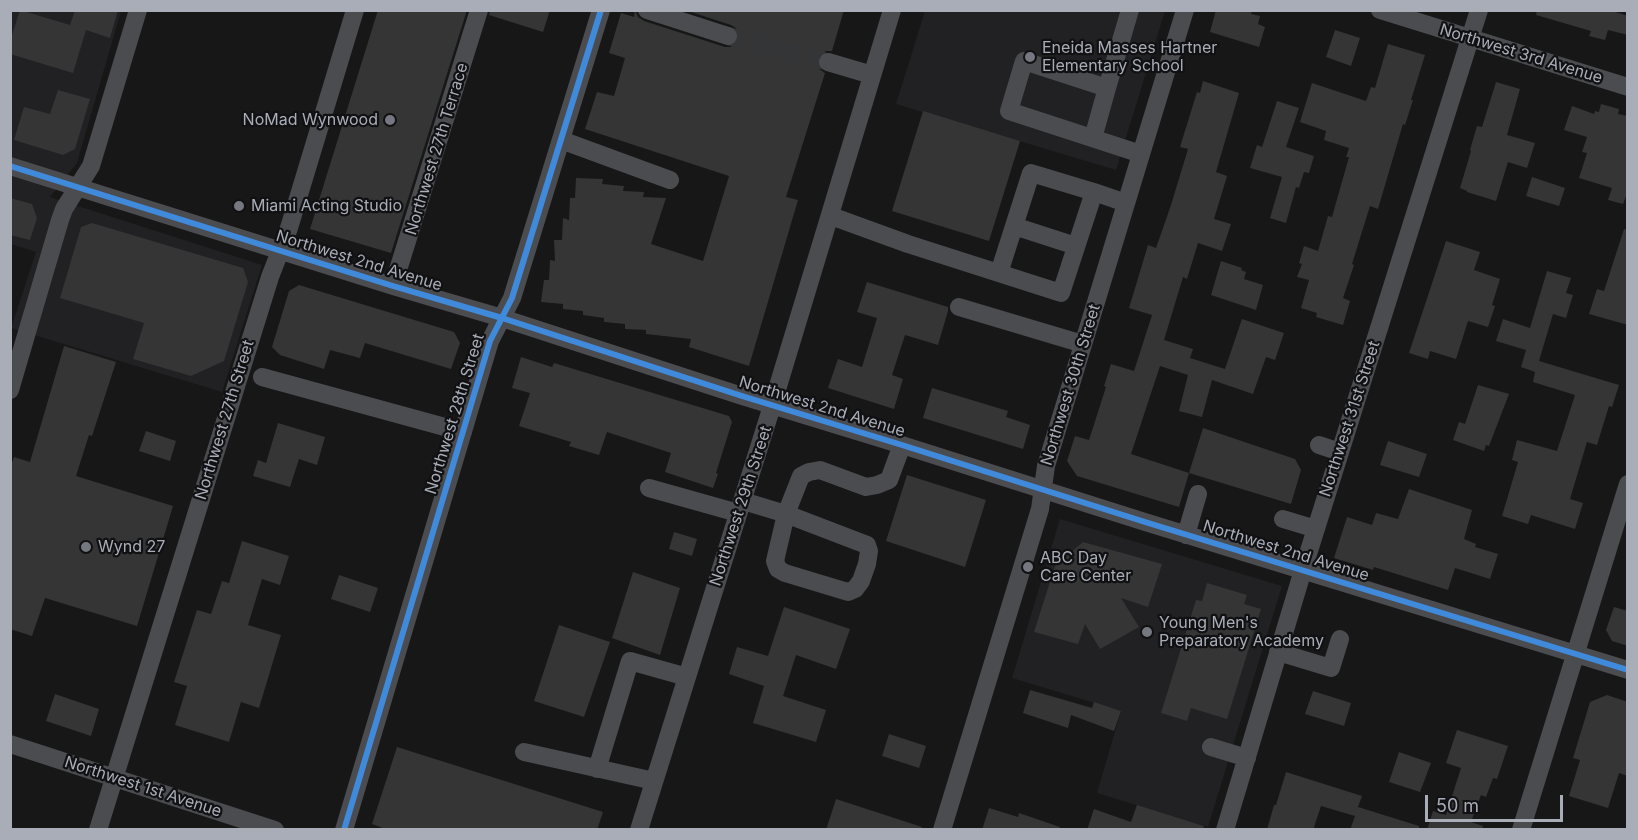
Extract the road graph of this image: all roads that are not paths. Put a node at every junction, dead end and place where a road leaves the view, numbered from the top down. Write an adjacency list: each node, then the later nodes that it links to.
1 (138, 10): 22 (street)
2 (355, 10): 28 (street, Northwest 27th Street)
3 (480, 10): 30 (street, Northwest 27th Terrace)
4 (601, 10): 18 (street, Northwest 28th Street)
5 (647, 10): 11 (street)
6 (892, 10): 14 (street, Northwest 29th Street)
7 (1130, 10): 16 (street)
8 (1185, 10): 19 (street, Northwest 30th Street)
9 (1380, 10): 12 (street, Northwest 3rd Avenue)
10 (1479, 10): 12 (street, Northwest 31st Street)
11 (728, 36)
12 (1471, 38): 15 (street, Northwest 3rd Avenue); 40 (street, Northwest 31st Street)
13 (828, 62): 14 (street)
14 (872, 75): 25 (street, Northwest 29th Street)
15 (1628, 87)
16 (1107, 88): 17 (street); 17 (street)
17 (1093, 138): 19 (street)
18 (561, 140): 21 (street); 32 (street, Northwest 28th Street)
19 (1141, 154): 24 (street, Northwest 30th Street)
20 (10, 166): 22 (street, Northwest 2nd Avenue)
21 (670, 180)
22 (77, 187): 28 (street, Northwest 2nd Avenue); 35 (street)
23 (1094, 192): 24 (street); 26 (street); 27 (street)
24 (1126, 203): 33 (street, Northwest 30th Street)
25 (831, 216): 29 (street); 36 (street, Northwest 29th Street)
26 (1014, 226): 27 (street); 29 (street)
27 (1076, 246): 29 (street)
28 (280, 250): 30 (street, Northwest 2nd Avenue); 61 (street, Northwest 27th Street)
29 (999, 273)
30 (393, 286): 32 (street, Northwest 2nd Avenue)
31 (959, 307): 33 (street)
32 (501, 318): 36 (street, Northwest 2nd Avenue); 37 (street, Northwest 28th Street)
33 (1083, 344): 43 (street, Northwest 30th Street)
34 (262, 377): 37 (street)
35 (10, 390)
36 (772, 406): 38 (street, Northwest 2nd Avenue); 45 (street, Northwest 29th Street)
37 (463, 432): 65 (street, Northwest 28th Street)
38 (902, 445): 43 (street, Northwest 2nd Avenue); 46 (street)
39 (1319, 445): 40 (street)
40 (1340, 452): 48 (street, Northwest 31st Street)
41 (1628, 484): 53 (street)
42 (649, 488): 45 (street)
43 (1042, 490): 49 (street, Northwest 2nd Avenue); 67 (street, Northwest 30th Street)
44 (1198, 494): 49 (street)
45 (740, 507): 46 (street); 55 (street, Northwest 29th Street)
46 (786, 514): 46 (street)
47 (1283, 519): 48 (street)
48 (1316, 529): 50 (street, Northwest 31st Street)
49 (1186, 535): 50 (street, Northwest 2nd Avenue)
50 (1303, 570): 52 (street, Northwest 31st Street); 53 (street, Northwest 2nd Avenue)
51 (1340, 639): 52 (street)
52 (1278, 652): 59 (street, Northwest 31st Street)
53 (1575, 654): 54 (street, Northwest 2nd Avenue); 69 (street)
54 (1628, 670)
55 (687, 677): 60 (street); 62 (street, Northwest 29th Street)
56 (10, 744): 61 (street, Northwest 1st Avenue)
57 (1211, 747): 59 (street)
58 (524, 753): 60 (street)
59 (1247, 758): 68 (street, Northwest 31st Street)
60 (597, 769): 62 (street)
61 (113, 778): 63 (street, Northwest 27th Street); 64 (street, Northwest 1st Avenue)
62 (654, 781): 66 (street, Northwest 29th Street)
63 (98, 830)
64 (275, 830)
65 (344, 830)
66 (639, 830)
67 (942, 830)
68 (1225, 830)
69 (1521, 830)

